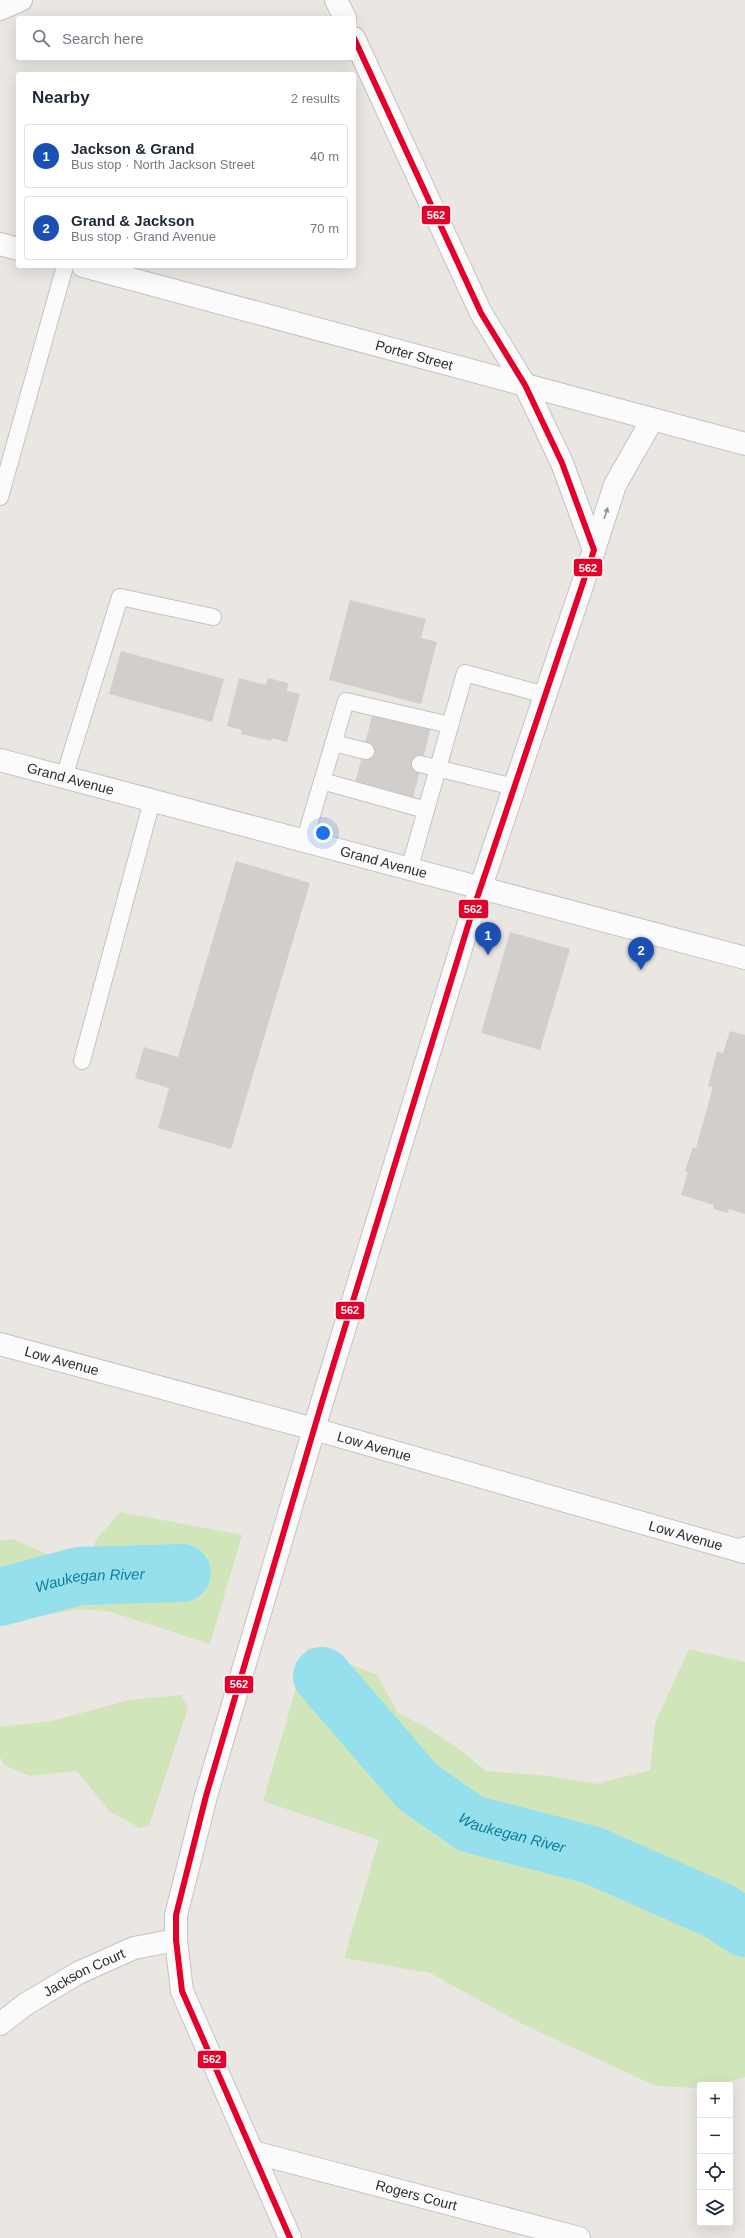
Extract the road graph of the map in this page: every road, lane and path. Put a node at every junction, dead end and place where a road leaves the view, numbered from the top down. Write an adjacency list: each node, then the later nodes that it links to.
1 (21, 0): 3 (street)
2 (336, 0): 4 (street)
3 (0, 9)
4 (344, 16)
5 (356, 42): 10 (street)
6 (0, 244): 7 (street)
7 (16, 248)
8 (64, 268): 13 (lane)
9 (90, 268): 10 (street, Porter Street)
10 (525, 385): 11 (street, Porter Street); 14 (street)
11 (652, 420): 12 (street, Porter Street); 14 (street, one-way to 11)
12 (745, 444)
13 (0, 497)
14 (594, 550): 16 (street)
15 (213, 617): 23 (lane)
16 (545, 695): 17 (lane); 25 (street)
17 (450, 725): 18 (lane); 22 (lane)
18 (333, 743): 19 (lane); 24 (lane)
19 (366, 751)
20 (0, 760): 23 (street, Grand Avenue)
21 (420, 764): 22 (lane)
22 (438, 768): 25 (lane); 27 (lane)
23 (64, 777): 26 (street, Grand Avenue)
24 (322, 781): 27 (lane); 28 (lane)
25 (514, 787): 30 (street)
26 (152, 801): 28 (street, Grand Avenue); 32 (lane)
27 (426, 810): 29 (lane)
28 (304, 842): 29 (street, Grand Avenue)
29 (409, 870): 30 (street, Grand Avenue)
30 (480, 888): 31 (street, Grand Avenue); 34 (street)
31 (745, 958)
32 (82, 1061)
33 (0, 1344): 34 (street, Low Avenue)
34 (314, 1429): 35 (street, Low Avenue); 36 (street)
35 (745, 1551)
36 (176, 1940): 37 (street, Jackson Court); 38 (street)
37 (0, 2024)
38 (253, 2152): 39 (street); 40 (street, Rogers Court)
39 (290, 2238)
40 (579, 2238)

